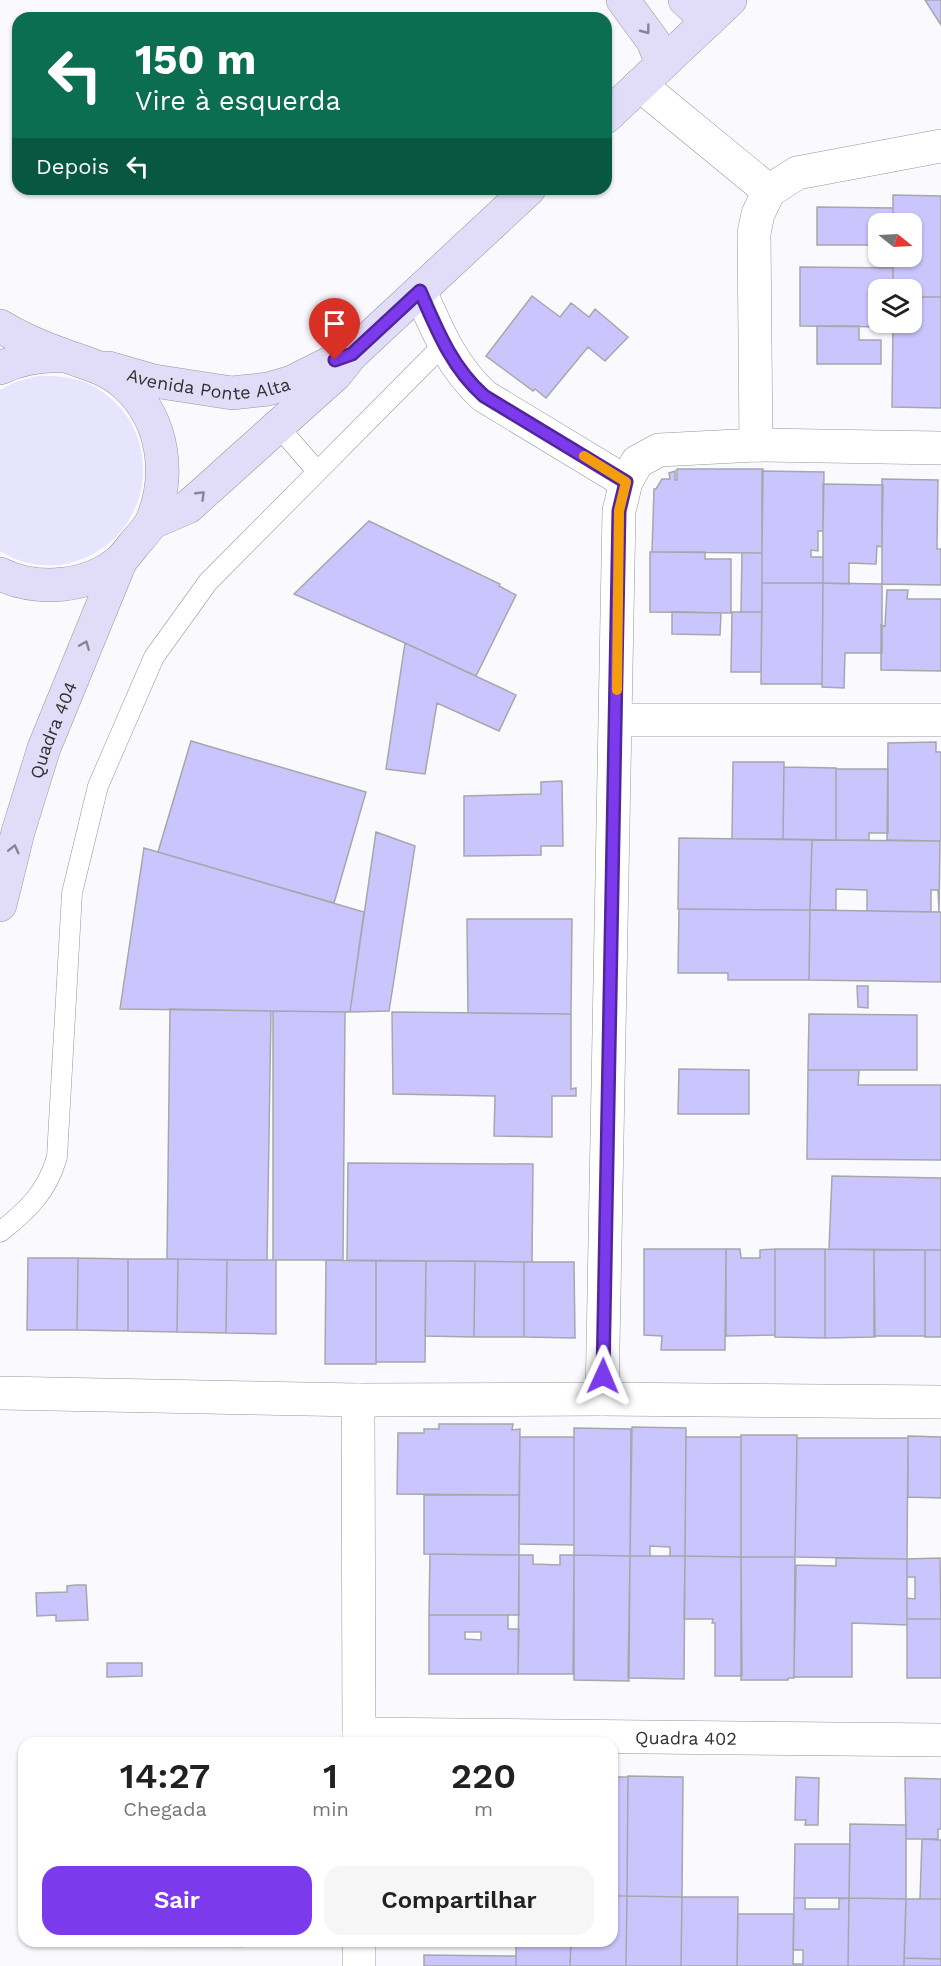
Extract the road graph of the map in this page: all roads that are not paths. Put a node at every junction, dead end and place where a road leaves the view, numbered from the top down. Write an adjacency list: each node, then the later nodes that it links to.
1 (623, 0): 3 (main road, one-way to 3)
2 (708, 7): 3 (main road)
3 (651, 75): 4 (main road); 6 (street)
4 (612, 111)
5 (941, 146): 6 (street)
6 (769, 191): 15 (street)
7 (523, 195): 8 (main road, Avenida Ponte Alta)
8 (420, 291): 10 (street); 11 (main road, Avenida Ponte Alta)
9 (0, 326): 12 (main road)
10 (444, 344): 17 (lane); 18 (street)
11 (352, 354): 12 (main road, Avenida Ponte Alta); 14 (main road, Avenida Ponte Alta)
12 (82, 361): 13 (main road); 19 (main road)
13 (0, 368)
14 (277, 425): 17 (lane); 19 (main road, Avenida Ponte Alta, one-way to 14)
15 (756, 445): 16 (street); 18 (street)
16 (941, 448)
17 (317, 471): 25 (lane)
18 (626, 482): 22 (street)
19 (151, 523): 20 (main road)
20 (121, 560): 21 (main road); 24 (main road, Quadra 404, one-way to 20)
21 (0, 574)
22 (616, 720): 23 (street); 27 (street)
23 (941, 720)
24 (0, 905)
25 (0, 1232)
26 (0, 1393): 28 (street)
27 (602, 1399): 28 (street); 29 (street)
28 (358, 1400): 30 (street)
29 (941, 1402)
30 (358, 1737)
31 (618, 1739): 32 (street, Quadra 402)
32 (941, 1740)
33 (359, 1947): 34 (street)
34 (359, 1966)

